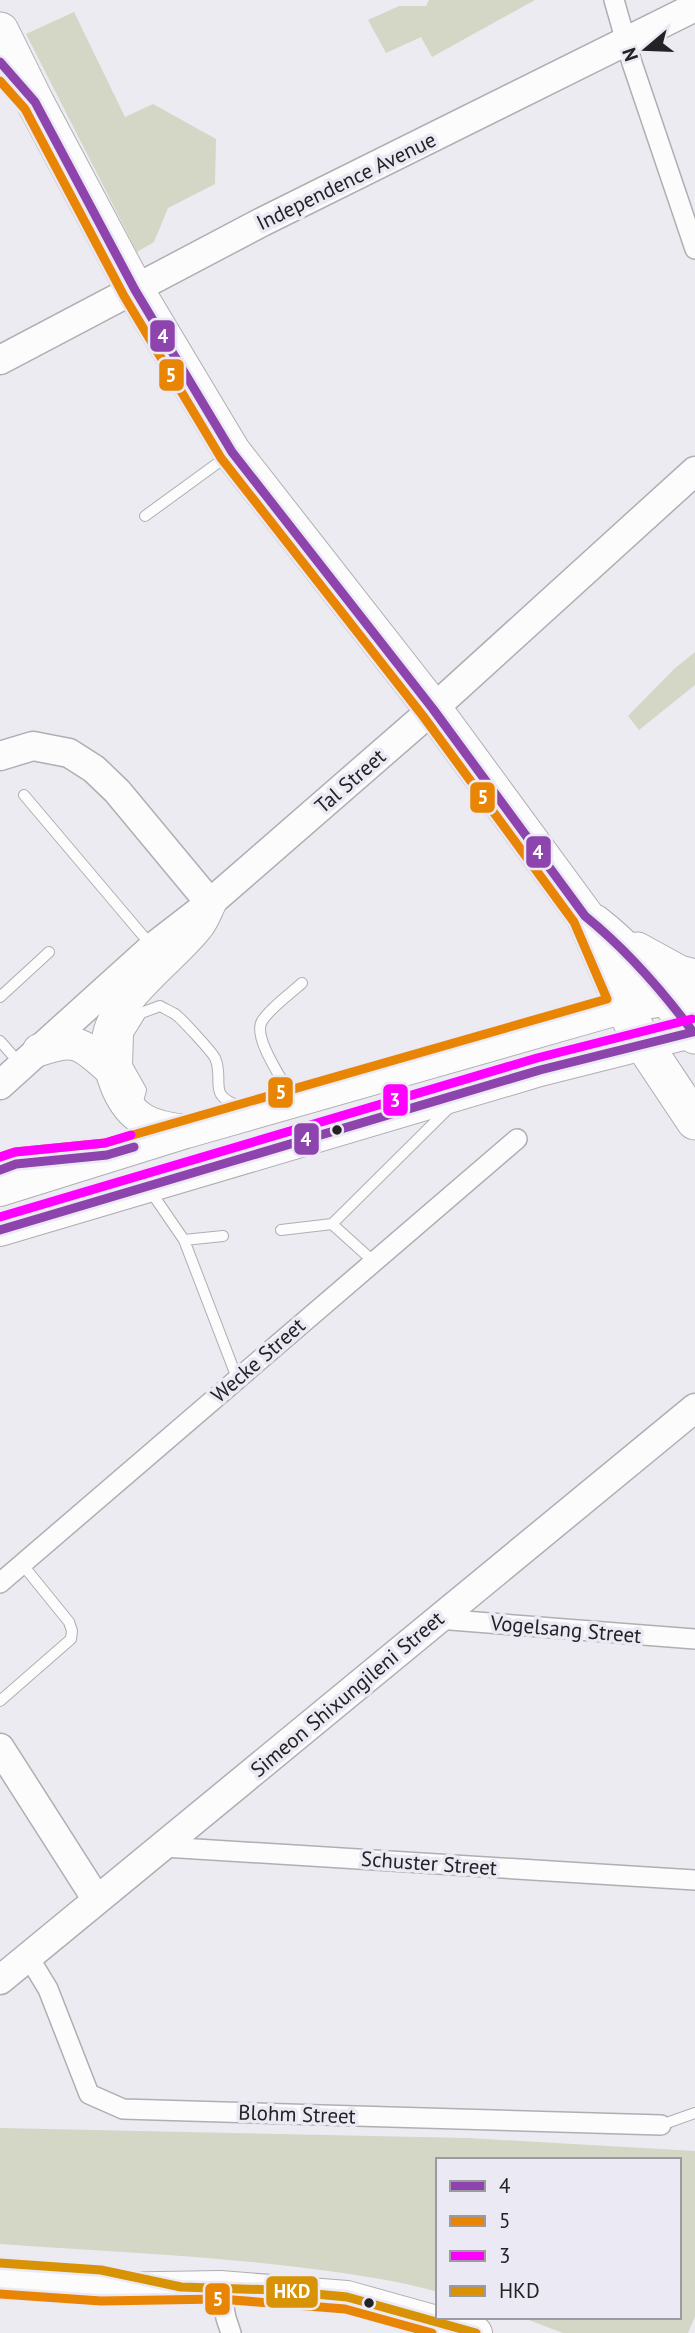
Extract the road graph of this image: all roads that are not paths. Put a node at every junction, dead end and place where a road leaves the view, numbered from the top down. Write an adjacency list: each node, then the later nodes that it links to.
1 (614, 0): 4 (street)
2 (695, 6): 4 (street, Independence Avenue)
3 (0, 31): 6 (highway)
4 (627, 42): 7 (street); 8 (street, Independence Avenue)
5 (0, 62): 6 (highway)
6 (35, 102): 8 (highway)
7 (695, 249)
8 (135, 290): 9 (street, Independence Avenue); 10 (highway)
9 (0, 360)
10 (233, 452): 12 (lane); 13 (highway)
11 (695, 471): 13 (street, Tal Street)
12 (145, 516)
13 (433, 709): 16 (street, Tal Street); 17 (highway)
14 (0, 755): 16 (street)
15 (24, 795): 18 (lane)
16 (210, 903): 18 (street, Tal Street); 28 (main road)
17 (594, 923): 21 (highway); 23 (highway)
18 (153, 947): 27 (street, Tal Street)
19 (49, 953): 22 (lane)
20 (302, 982): 32 (lane)
21 (686, 990): 23 (main road); 24 (highway)
22 (0, 997)
23 (624, 1007): 26 (highway); 32 (main road)
24 (694, 1033): 26 (main road)
25 (0, 1041): 27 (lane)
26 (643, 1043): 30 (main road); 33 (highway)
27 (30, 1058): 28 (main road); 29 (street, Tal Street)
28 (110, 1069): 31 (main road)
29 (0, 1085)
30 (464, 1093): 38 (main road); 40 (lane)
31 (127, 1103): 32 (lane); 34 (main road)
32 (280, 1106): 34 (main road)
33 (695, 1121)
34 (186, 1132): 36 (main road)
35 (517, 1139): 45 (street, Wecke Street)
36 (107, 1155): 37 (lane); 39 (main road)
37 (0, 1170)
38 (146, 1185): 41 (main road); 44 (lane)
39 (0, 1190)
40 (331, 1224): 42 (lane); 45 (lane)
41 (0, 1230)
42 (281, 1230)
43 (223, 1236): 44 (lane)
44 (184, 1240): 46 (lane)
45 (373, 1261): 46 (street, Wecke Street)
46 (237, 1378): 48 (street, Wecke Street)
47 (695, 1408): 50 (street, Simeon Shixungileni Street)
48 (22, 1564): 49 (street, Wecke Street); 52 (lane)
49 (0, 1583)
50 (438, 1619): 51 (street, Vogelsang Street); 54 (street, Simeon Shixungileni Street)
51 (695, 1639)
52 (0, 1701)
53 (0, 1748): 56 (street)
54 (163, 1847): 55 (street, Schuster Street); 56 (street, Simeon Shixungileni Street)
55 (695, 1880)
56 (97, 1900): 57 (street, Simeon Shixungileni Street)
57 (28, 1956): 58 (street, Simeon Shixungileni Street); 60 (street, Blohm Street)
58 (0, 1980)
59 (695, 2113): 60 (lane)
60 (661, 2126)
61 (0, 2263): 63 (main road)
62 (0, 2282): 63 (main road)
63 (181, 2287): 64 (main road)
64 (220, 2287): 65 (main road); 66 (street)
65 (467, 2331)
66 (231, 2333)

